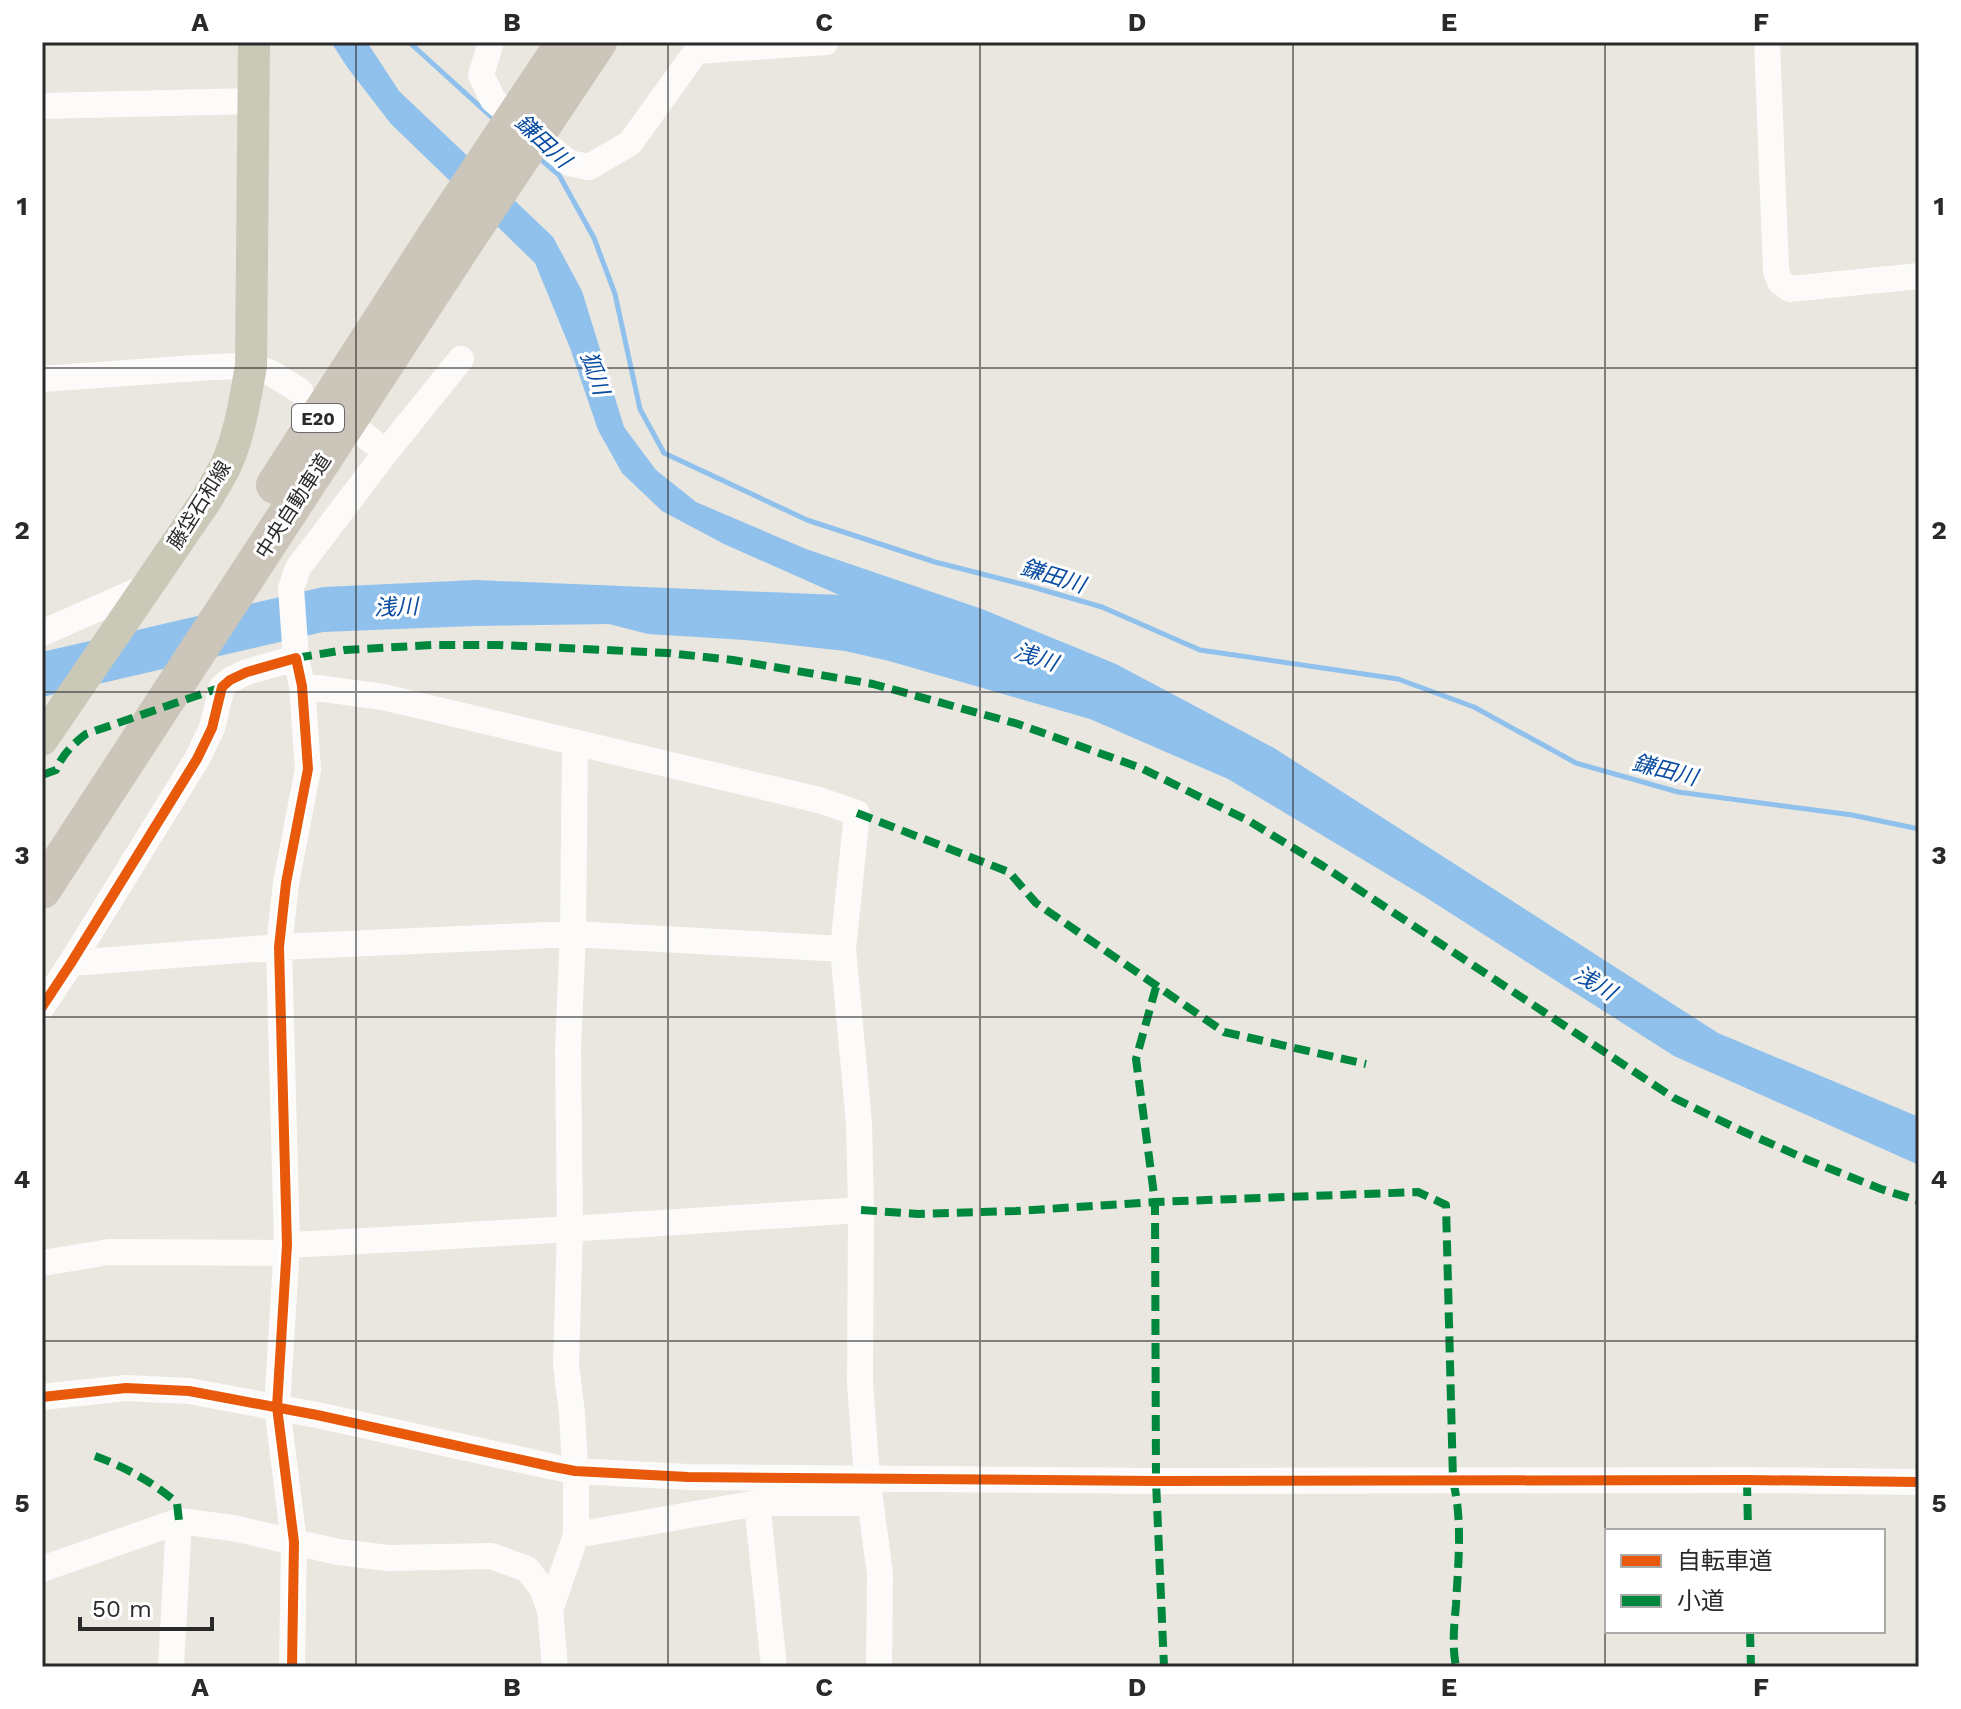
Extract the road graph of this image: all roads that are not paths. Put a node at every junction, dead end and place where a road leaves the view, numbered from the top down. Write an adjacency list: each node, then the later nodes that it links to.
1 (254, 42): 8 (main road, 藤垈石和線)
2 (491, 42): 7 (street)
3 (565, 42): 10 (highway, 中央自動車道 / E20)
4 (598, 42): 10 (highway, 中央自動車道 / E20)
5 (826, 42): 7 (street)
6 (1767, 42): 11 (street)
7 (700, 47)
8 (254, 101): 9 (street); 13 (main road, 藤垈石和線)
9 (42, 106)
10 (534, 114): 23 (highway, 中央自動車道 / E20)
11 (1919, 276)
12 (461, 359): 17 (street)
13 (251, 366): 14 (street); 15 (street); 18 (main road, 藤垈石和線)
14 (42, 379)
15 (300, 391)
16 (364, 435): 17 (street)
17 (386, 452): 20 (street)
18 (146, 587): 19 (street); 22 (main road, 藤垈石和線)
19 (42, 633)
20 (296, 652): 21 (street); 30 (street)
21 (302, 686): 24 (street); 28 (street)
22 (45, 733)
23 (130, 733): 25 (highway, 中央自動車道 / E20); 26 (highway, 中央自動車道 / E20)
24 (575, 742): 27 (street); 29 (street)
25 (42, 845)
26 (42, 890)
27 (573, 934): 28 (street); 29 (street); 33 (street)
28 (279, 947): 30 (street); 34 (street)
29 (843, 949): 32 (street)
30 (71, 963): 31 (street)
31 (42, 1007)
32 (861, 1210): 33 (street); 40 (street)
33 (570, 1228): 34 (street); 38 (street)
34 (287, 1249): 35 (street); 37 (street)
35 (42, 1263)
36 (42, 1397): 37 (street)
37 (277, 1407): 38 (street); 44 (street)
38 (575, 1471): 40 (street); 43 (street)
39 (1919, 1482): 40 (street)
40 (868, 1490): 41 (street); 51 (street)
41 (757, 1503): 43 (street); 50 (street)
42 (179, 1521): 44 (street); 45 (street); 47 (street)
43 (576, 1535): 46 (street)
44 (294, 1542): 46 (street); 48 (street)
45 (42, 1569)
46 (550, 1610): 49 (street)
47 (171, 1667)
48 (292, 1667)
49 (555, 1667)
50 (774, 1667)
51 (879, 1667)

